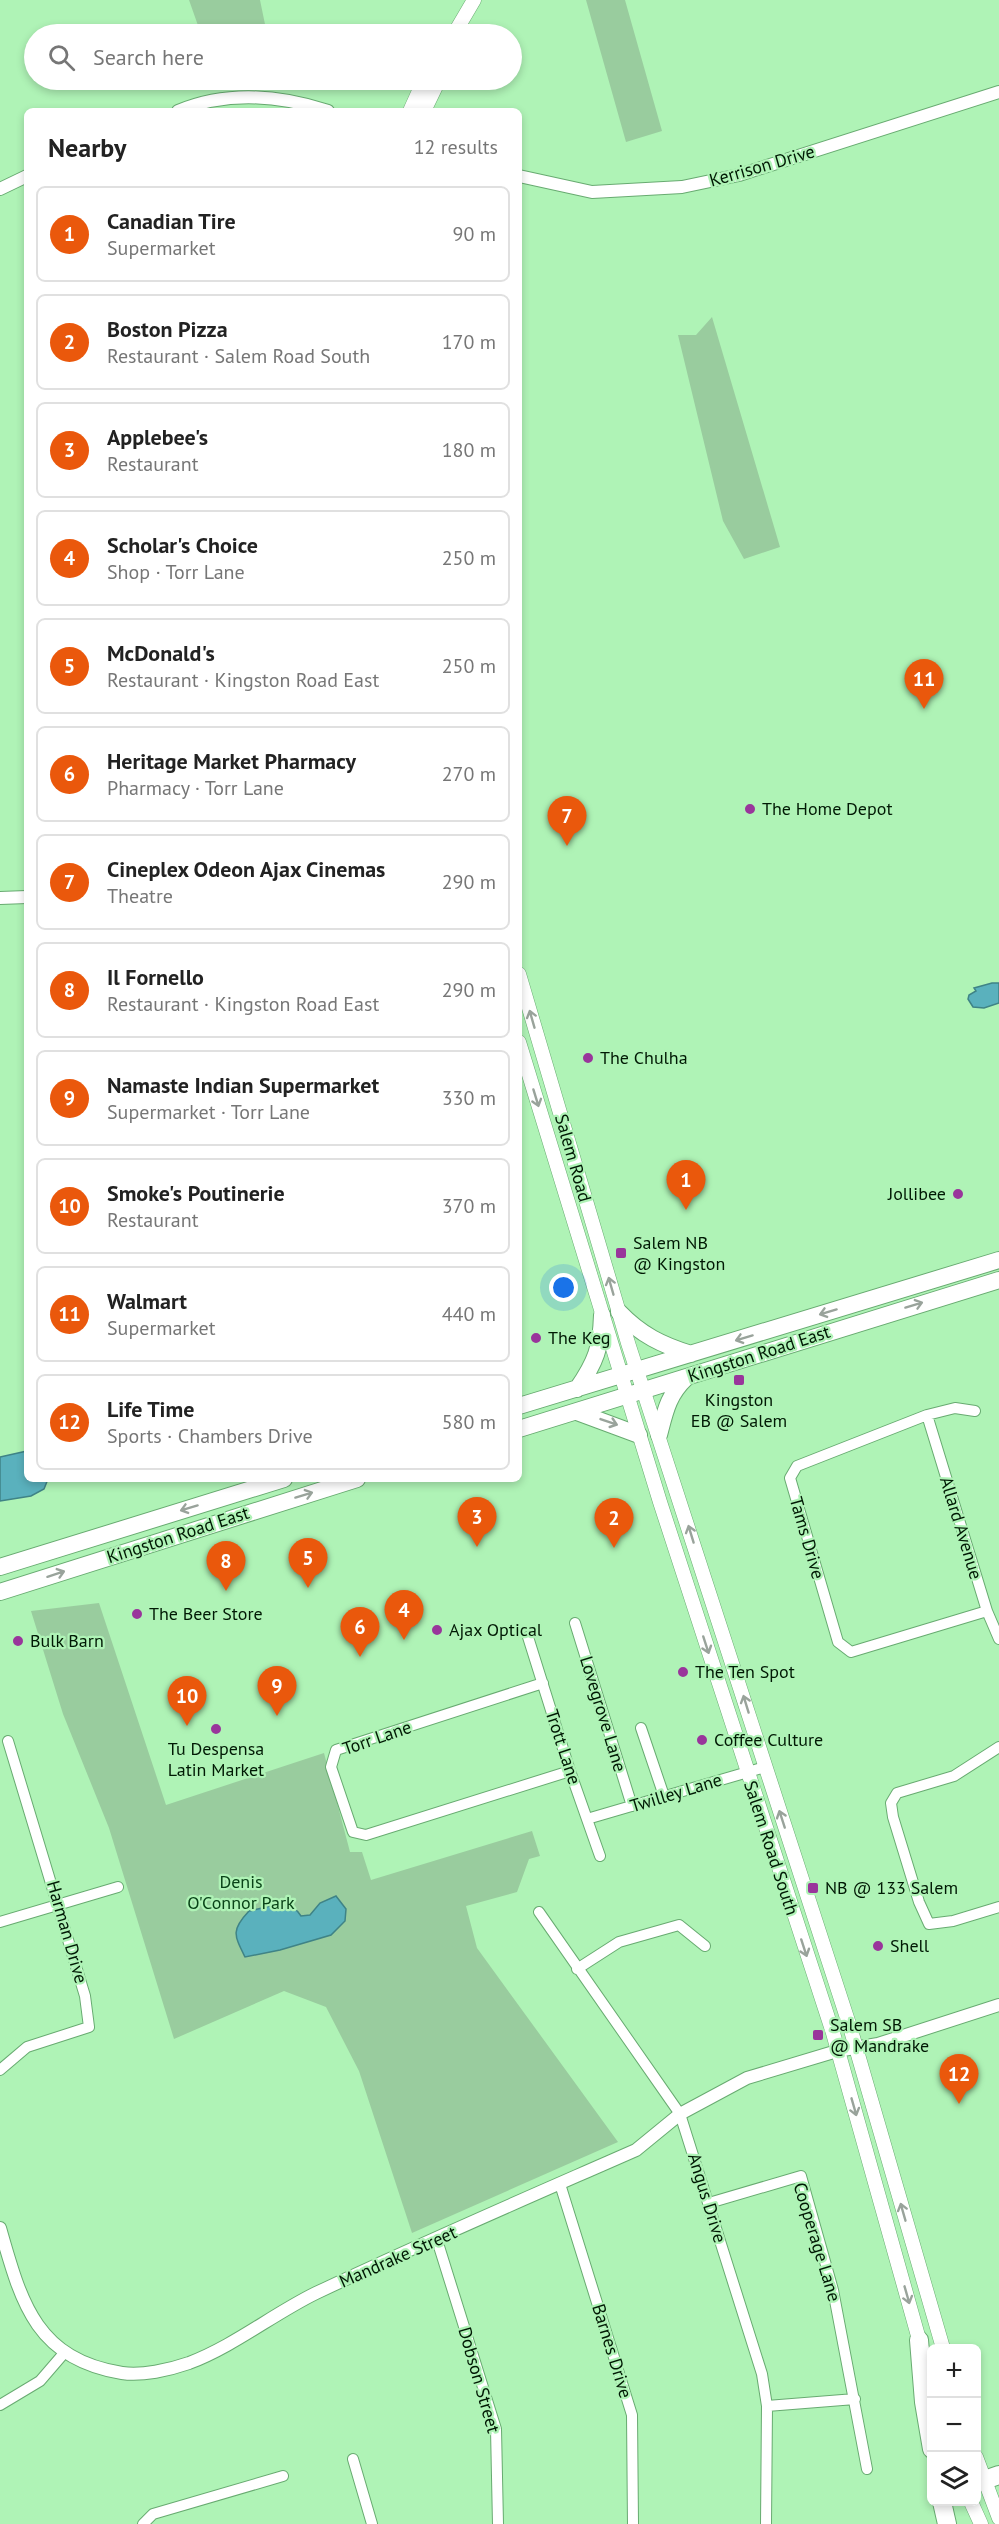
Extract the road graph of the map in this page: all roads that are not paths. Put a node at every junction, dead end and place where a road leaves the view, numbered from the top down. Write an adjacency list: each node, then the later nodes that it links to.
1 (474, 0): 2 (main road)
2 (460, 24)
3 (419, 90): 8 (main road)
4 (434, 90): 9 (main road)
5 (999, 92): 11 (street, Kerrison Drive)
6 (190, 108): 7 (street)
7 (316, 108)
8 (411, 108)
9 (425, 108)
10 (24, 177): 12 (street)
11 (522, 177)
12 (0, 189)
13 (24, 897): 14 (street)
14 (0, 898)
15 (522, 985): 19 (main road, Salem Road, one-way to 15)
16 (522, 1051): 19 (main road, Salem Road, one-way to 19)
17 (999, 1260): 21 (main road, Kingston Road East, one-way to 21)
18 (999, 1280): 24 (main road, Kingston Road East, one-way to 18)
19 (610, 1314): 20 (main road, Salem Road); 21 (main road); 23 (main road, Salem Road South); 25 (main road)
20 (628, 1342): 22 (main road, Salem Road South)
21 (691, 1354): 22 (main road, Kingston Road East)
22 (638, 1370): 23 (main road, Kingston Road East); 26 (main road, Salem Road South)
23 (621, 1374): 25 (main road, Kingston Road East); 27 (main road, Salem Road South)
24 (687, 1377): 26 (main road, Kingston Road East); 34 (main road)
25 (577, 1389): 28 (main road, Kingston Road East)
26 (643, 1391): 27 (main road, Kingston Road East); 34 (main road, Salem Road South)
27 (627, 1397): 30 (main road, Kingston Road East); 33 (main road, Salem Road South)
28 (522, 1405)
29 (975, 1411): 31 (street, Tams Drive)
30 (578, 1412): 32 (main road, Kingston Road East); 33 (main road, one-way to 33)
31 (927, 1415): 39 (street, Allard Avenue); 39 (street, Tams Drive)
32 (522, 1428)
33 (639, 1435): 49 (main road, Salem Road South, one-way to 49)
34 (659, 1435): 47 (main road, Salem Road South, one-way to 34)
35 (274, 1482): 37 (main road, Kingston Road East, one-way to 37)
36 (348, 1482): 38 (main road, Kingston Road East, one-way to 36)
37 (0, 1567)
38 (0, 1592)
39 (987, 1611): 42 (street, Allard Avenue)
40 (575, 1623): 51 (street, Lovegrove Lane)
41 (528, 1637): 43 (street, Trott Lane)
42 (999, 1639)
43 (543, 1683): 48 (street, Trott Lane); 48 (street, Torr Lane)
44 (641, 1728): 50 (street)
45 (8, 1741): 55 (street, Harman Drive)
46 (999, 1747): 56 (street)
47 (765, 1767): 49 (street, Twilley Lane); 62 (main road, Salem Road South, one-way to 47)
48 (570, 1771): 52 (street, Trott Lane)
49 (746, 1772): 50 (street, Twilley Lane); 63 (main road, Salem Road South, one-way to 63)
50 (664, 1796): 51 (street, Twilley Lane)
51 (632, 1806): 52 (street, Twilley Lane)
52 (587, 1819): 53 (street, Trott Lane)
53 (600, 1856)
54 (117, 1887): 55 (street)
55 (59, 1905): 58 (street); 64 (street, Harman Drive)
56 (999, 1907)
57 (539, 1912): 60 (street, Angus Drive)
58 (0, 1922)
59 (705, 1946): 60 (street)
60 (577, 1970): 65 (street, Angus Drive)
61 (999, 2005): 62 (street, Mandrake Street)
62 (856, 2047): 63 (street, Mandrake Street); 71 (main road, Salem Road South, one-way to 62)
63 (837, 2051): 65 (street, Mandrake Street); 70 (main road, Salem Road South, one-way to 70)
64 (0, 2070)
65 (680, 2114): 66 (street, Mandrake Street); 67 (street, Angus Drive)
66 (560, 2184): 69 (street, Mandrake Street); 88 (street, Barnes Drive)
67 (709, 2203): 74 (street, Cooperage Lane); 76 (street, Angus Drive)
68 (0, 2228): 72 (street, Mandrake Street)
69 (437, 2240): 72 (street, Mandrake Street); 87 (street, Dobson Street)
70 (919, 2340): 73 (main road, Salem Road South); 77 (highway)
71 (942, 2344)
72 (65, 2352): 75 (street)
73 (927, 2366)
74 (855, 2399): 76 (street); 79 (street, Cooperage Lane)
75 (0, 2405)
76 (767, 2406): 89 (street, Angus Drive)
77 (927, 2420)
78 (354, 2458): 86 (street)
79 (867, 2469)
80 (283, 2476): 85 (street)
81 (987, 2479): 84 (main road)
82 (943, 2506): 90 (highway)
83 (973, 2506): 91 (main road)
84 (999, 2518)
85 (143, 2524)
86 (372, 2524)
87 (498, 2524)
88 (633, 2524)
89 (766, 2524)
90 (947, 2524)
91 (981, 2524)

